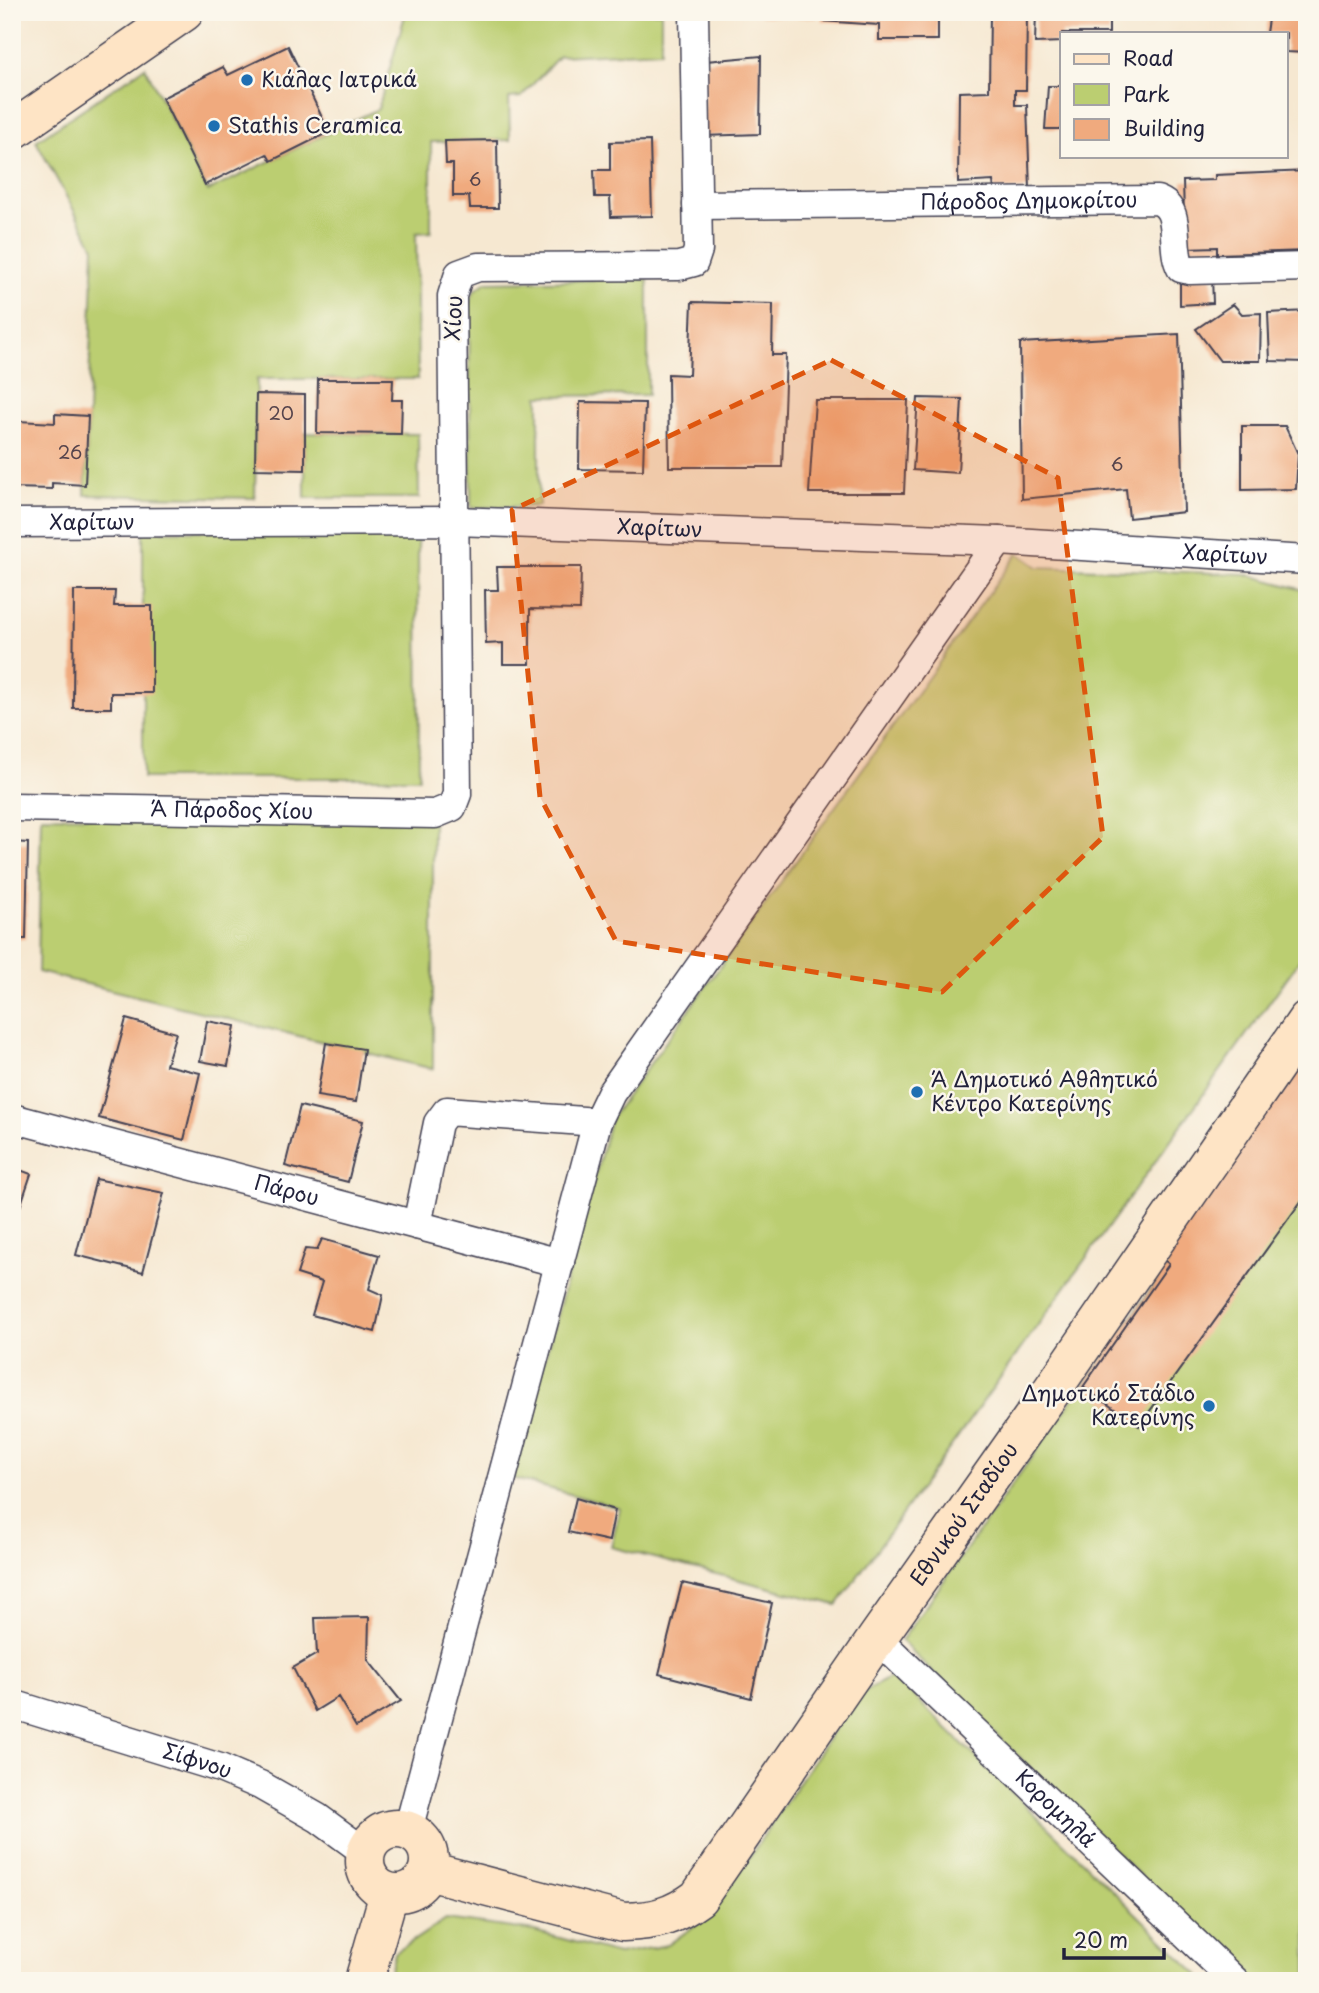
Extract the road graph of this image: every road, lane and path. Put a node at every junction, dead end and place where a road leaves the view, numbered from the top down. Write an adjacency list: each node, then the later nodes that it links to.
1 (184, 12): 3 (street)
2 (694, 12): 4 (street, Χίου)
3 (12, 131)
4 (697, 205): 5 (street, Πάροδος Δημοκρίτου); 6 (street, Χίου)
5 (1307, 267)
6 (455, 521): 7 (street, Χαρίτων); 8 (street, Χαρίτων); 11 (street, Χίου)
7 (12, 523)
8 (999, 541): 9 (street, Χαρίτων); 14 (street)
9 (1307, 560)
10 (12, 807): 11 (street, Α΄ Πάροδος Χίου)
11 (452, 807)
12 (1307, 1020): 17 (street, Εθνικού Σταδίου)
13 (12, 1118): 15 (street, Πάρου)
14 (597, 1122): 15 (street); 16 (street)
15 (417, 1225): 16 (street, Πάρου)
16 (561, 1263): 19 (street)
17 (877, 1638): 21 (street, Εθνικού Σταδίου); 24 (street, Κορομηλά)
18 (12, 1704): 20 (street, Σίφνου)
19 (408, 1830): 20 (street); 21 (street)
20 (366, 1853): 22 (street)
21 (428, 1871): 22 (street)
22 (389, 1893): 23 (street)
23 (364, 1981)
24 (1234, 1981)

